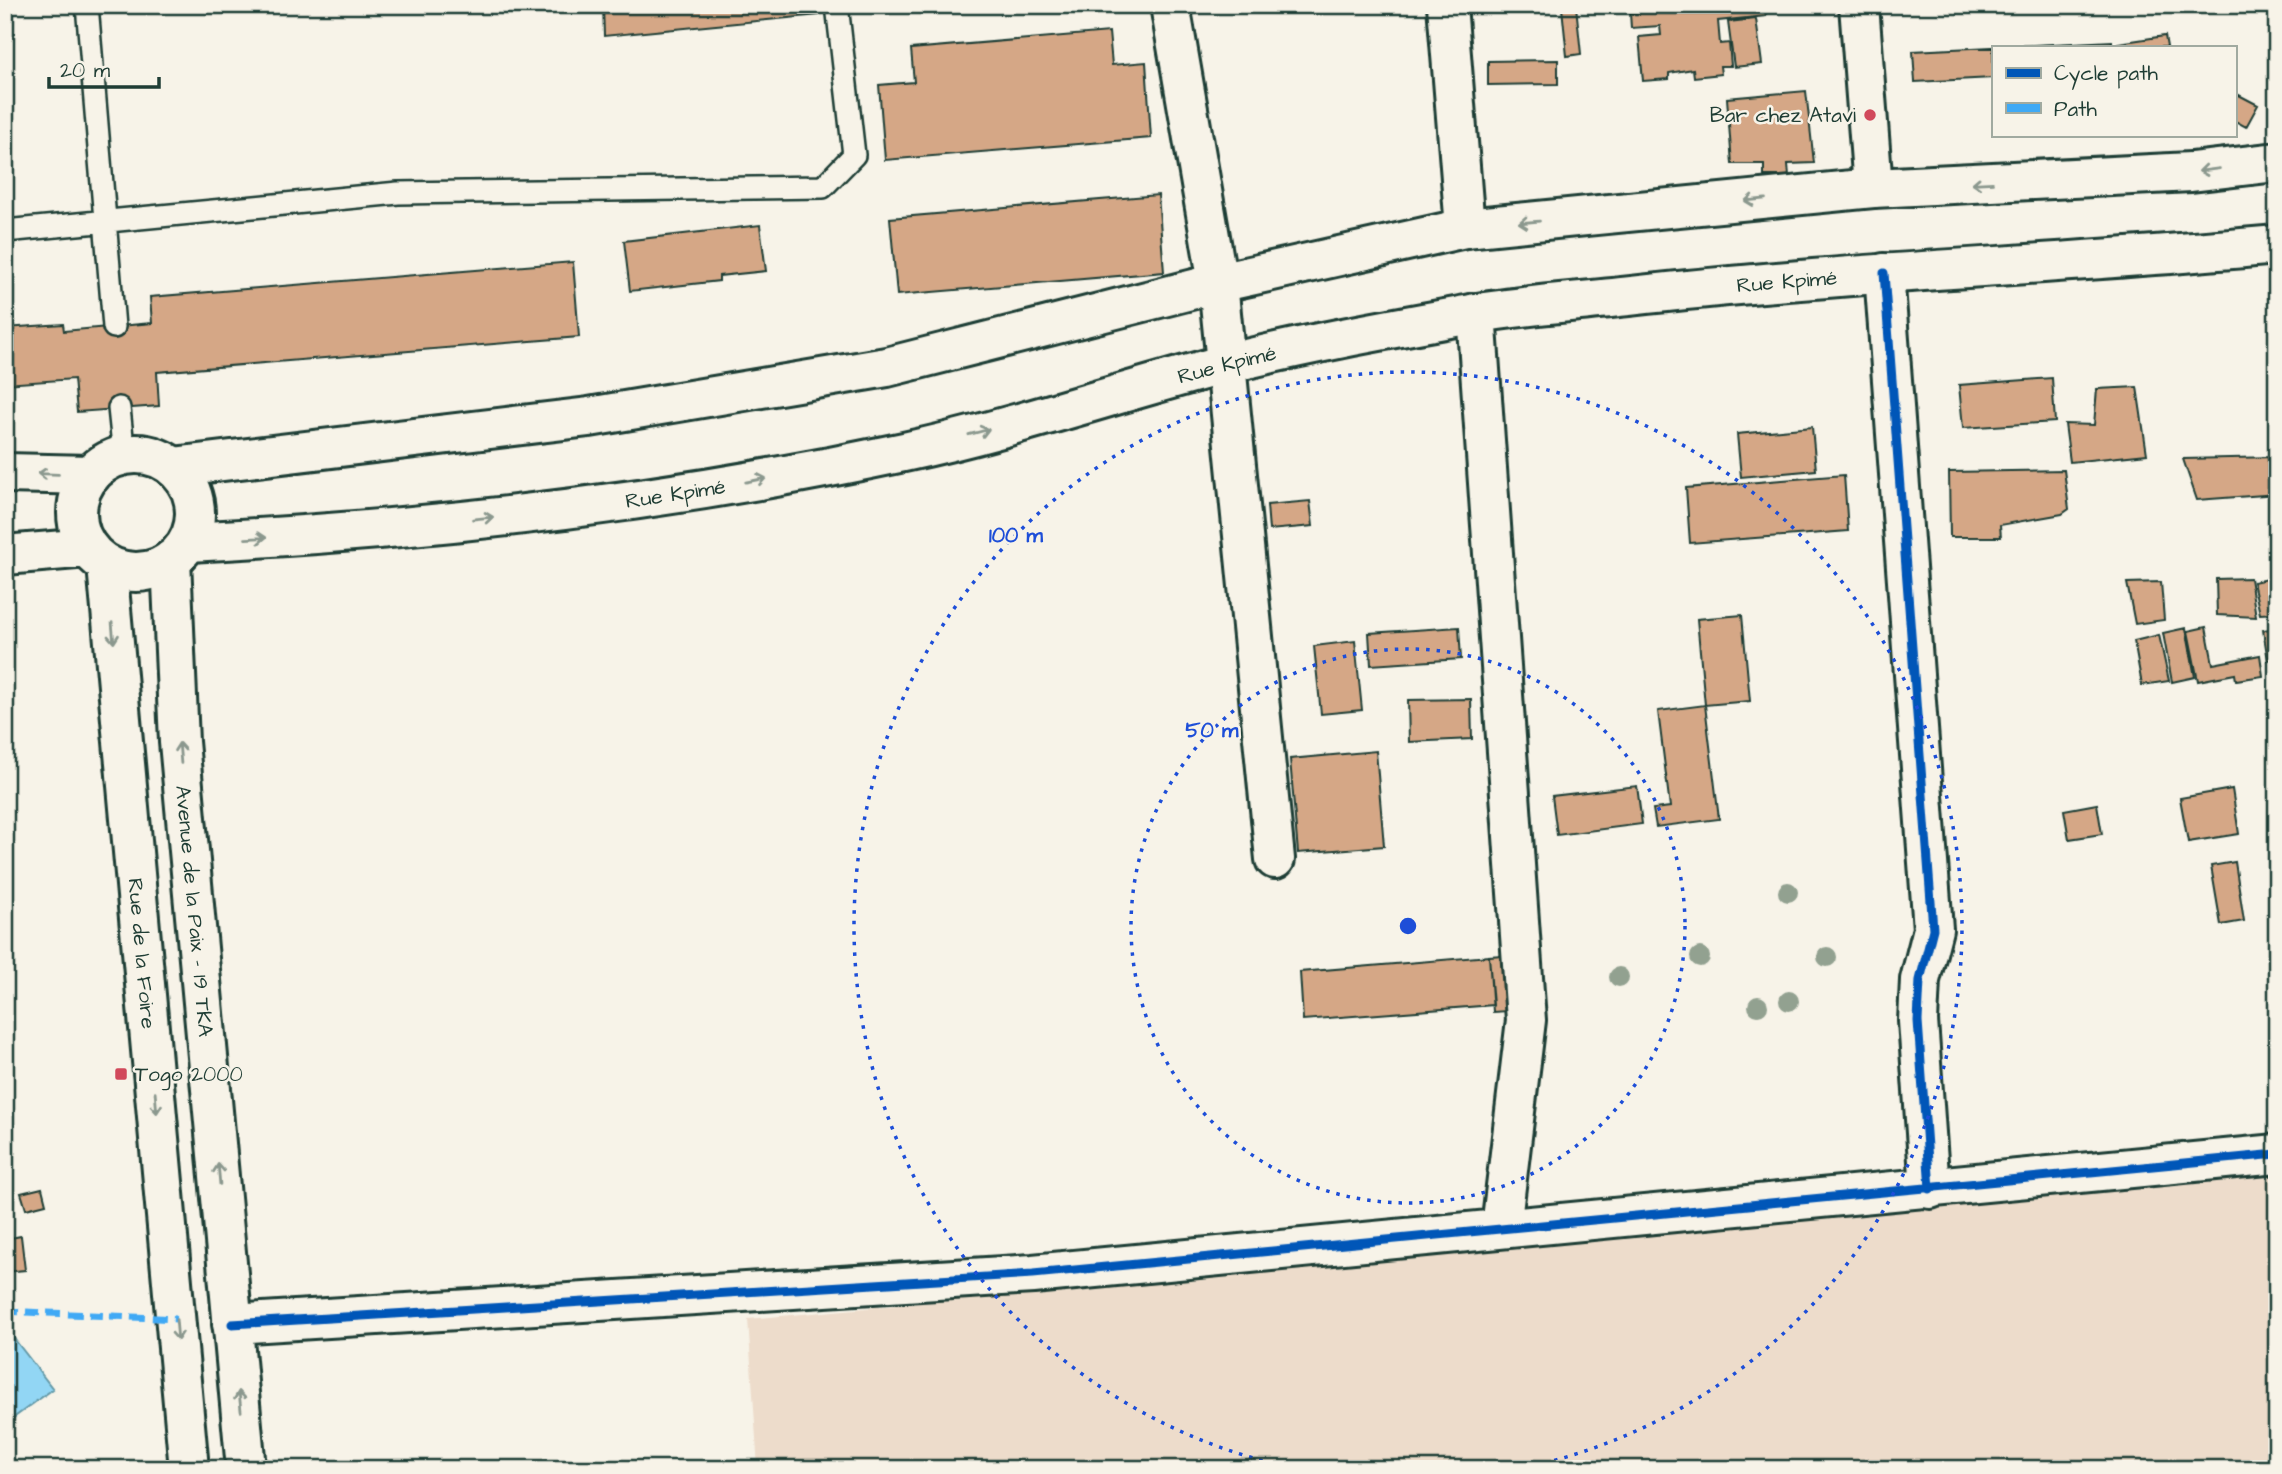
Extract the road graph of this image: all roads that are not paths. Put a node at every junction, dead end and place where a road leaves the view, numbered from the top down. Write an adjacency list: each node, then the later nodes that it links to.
1 (87, 5): 8 (lane)
2 (837, 5): 8 (lane)
3 (1170, 5): 13 (main road)
4 (1447, 5): 9 (main road)
5 (1859, 5): 7 (main road)
6 (2277, 162): 7 (main road, one-way to 7)
7 (1872, 188): 9 (main road, one-way to 9)
8 (105, 221): 10 (lane); 15 (lane)
9 (1465, 228): 13 (main road)
10 (5, 231)
11 (2277, 245): 12 (main road, Rue Kpimé)
12 (1884, 273): 14 (main road, Rue Kpimé); 27 (main road)
13 (1218, 283): 16 (main road); 19 (main road)
14 (1476, 313): 16 (main road, Rue Kpimé); 28 (main road)
15 (114, 327)
16 (1228, 364): 22 (main road, Rue Kpimé, one-way to 16); 25 (main road)
17 (119, 408): 18 (lane)
18 (124, 456): 19 (main road); 21 (main road)
19 (173, 467): 22 (main road)
20 (5, 473): 21 (main road, one-way to 20)
21 (91, 475): 24 (main road)
22 (180, 551): 24 (main road); 29 (main road, Avenue de la Paix - 19 TKA, one-way to 22)
23 (5, 555): 24 (main road)
24 (98, 556): 30 (main road, Rue de la Foire, one-way to 30)
25 (1275, 859)
26 (2277, 1154): 27 (main road)
27 (1930, 1189): 28 (main road)
28 (1502, 1228): 29 (main road)
29 (232, 1324): 31 (main road, Avenue de la Paix - 19 TKA, one-way to 29)
30 (189, 1469)
31 (246, 1469)

